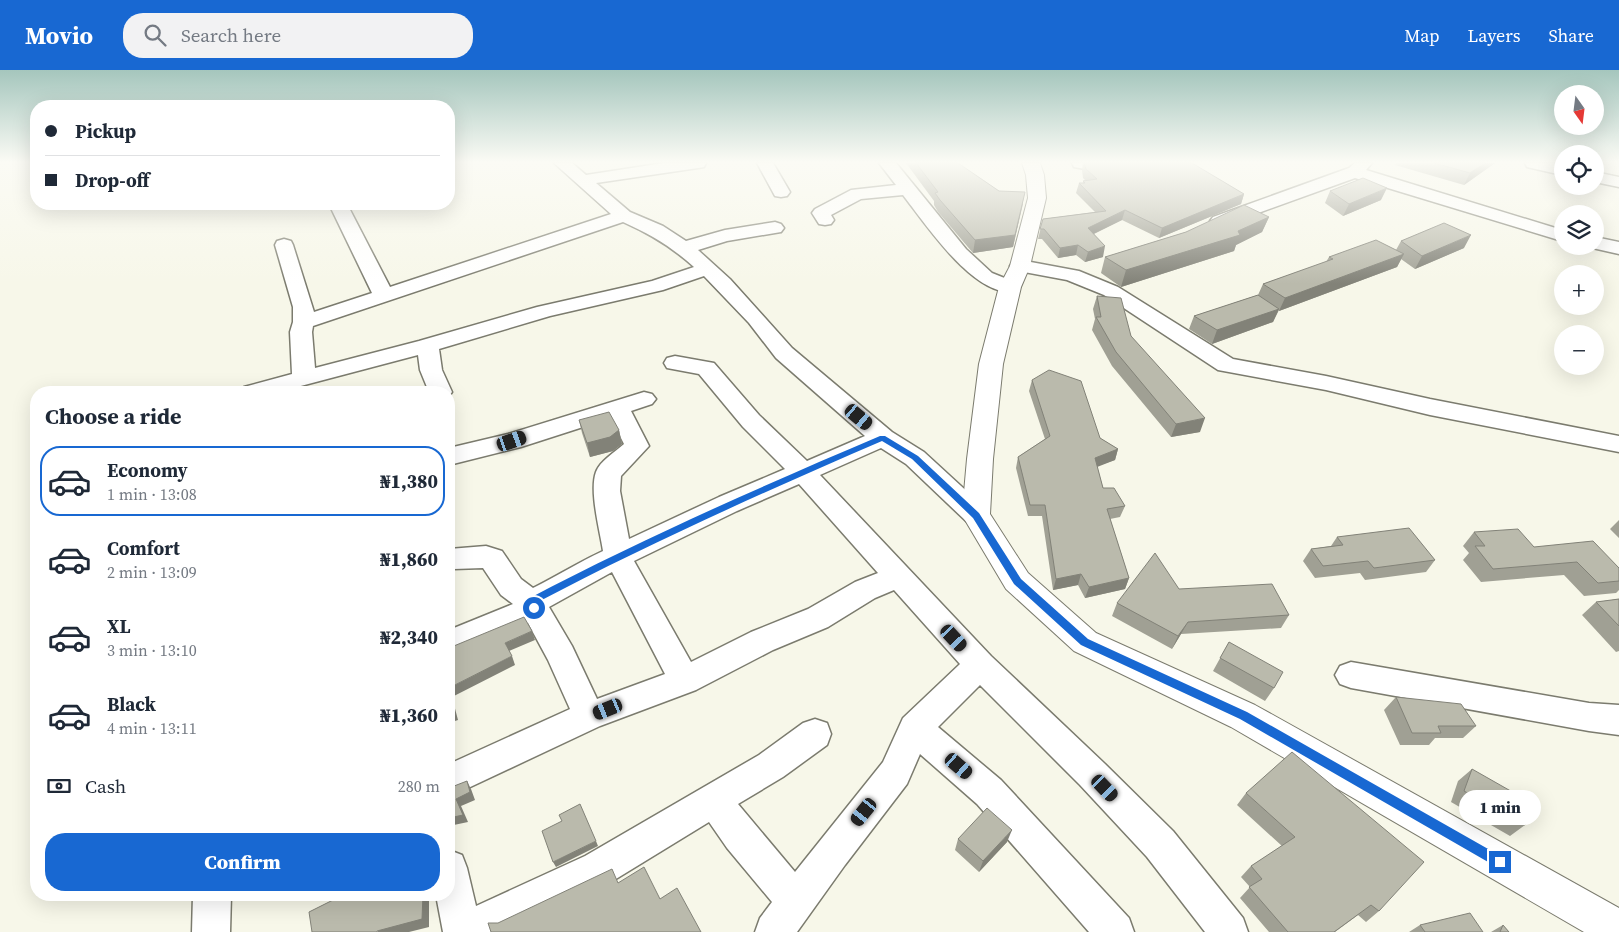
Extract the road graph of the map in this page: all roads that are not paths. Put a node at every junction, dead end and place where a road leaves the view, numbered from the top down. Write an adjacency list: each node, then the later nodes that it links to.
1 (609, 203): 8 (street)
2 (840, 203): 9 (street)
3 (919, 203): 20 (street)
4 (1036, 203): 20 (main road)
5 (1272, 203): 11 (street)
6 (1464, 203): 12 (street)
7 (341, 210): 21 (street)
8 (624, 216): 15 (street); 21 (street)
9 (825, 220)
10 (775, 228): 15 (street)
11 (1201, 229)
12 (1554, 233)
13 (284, 245): 22 (street)
14 (1604, 246): 16 (street)
15 (684, 248): 18 (street)
16 (1619, 248)
17 (1098, 265): 19 (street)
18 (707, 269): 23 (street); 30 (street)
19 (1072, 275): 20 (street); 31 (street)
20 (1015, 276): 34 (main road)
21 (384, 296): 22 (street)
22 (304, 322): 25 (street)
23 (427, 346): 25 (street); 27 (street)
24 (675, 363): 33 (street)
25 (304, 379): 26 (street)
26 (276, 386)
27 (438, 386)
28 (644, 399): 29 (street)
29 (618, 409): 32 (street); 35 (street)
30 (883, 438): 33 (street); 34 (street)
31 (1619, 444)
32 (455, 454)
33 (802, 472): 35 (street); 37 (street)
34 (976, 515): 52 (main road)
35 (618, 556): 38 (street); 42 (street)
36 (455, 558): 38 (street)
37 (897, 577): 40 (street); 42 (street)
38 (533, 605): 39 (street); 43 (street)
39 (455, 640)
40 (980, 665): 45 (street); 57 (street)
41 (1351, 676): 44 (street)
42 (685, 680): 43 (street)
43 (589, 716): 47 (street)
44 (1619, 720)
45 (915, 728): 51 (street); 56 (street)
46 (814, 734): 48 (street)
47 (455, 778)
48 (714, 800): 51 (street); 54 (street)
49 (455, 895): 54 (street)
50 (212, 901): 53 (street)
51 (796, 901): 55 (street)
52 (1619, 930)
53 (211, 932)
54 (463, 932)
55 (774, 932)
56 (1115, 932)
57 (1229, 932)

